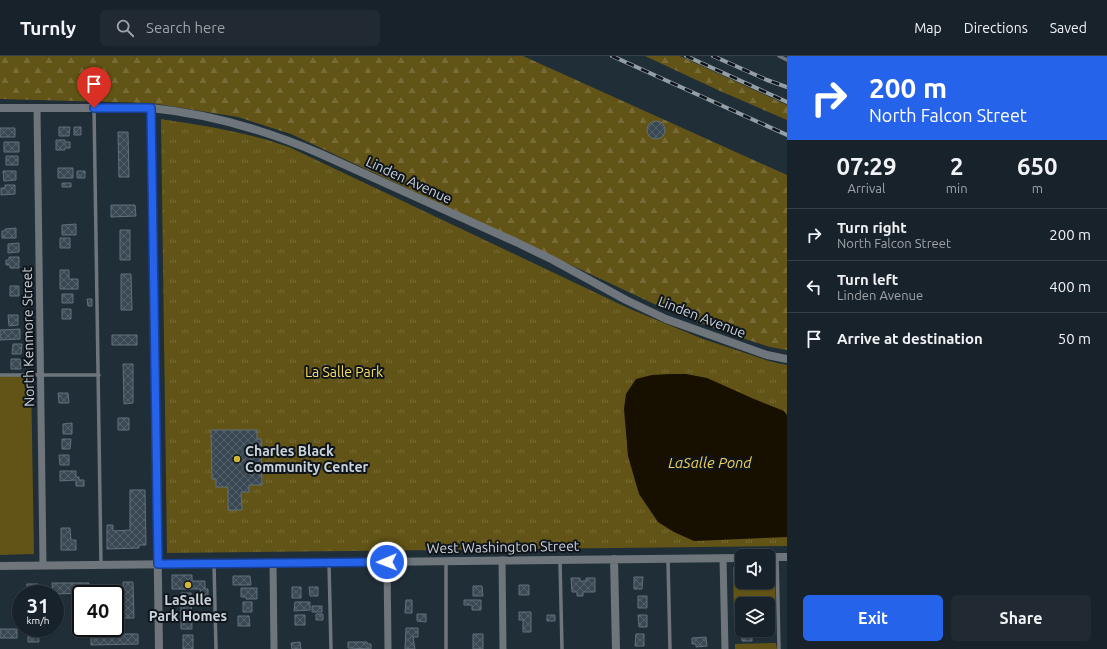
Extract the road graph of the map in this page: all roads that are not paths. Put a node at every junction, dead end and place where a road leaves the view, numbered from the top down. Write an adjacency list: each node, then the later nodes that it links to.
1 (780, 56): 2 (lane)
2 (787, 60)
3 (0, 108): 4 (street, Linden Avenue)
4 (37, 108): 5 (street, Linden Avenue); 8 (street, North Kenmore Street)
5 (94, 108): 6 (street, Linden Avenue); 9 (lane)
6 (151, 108): 7 (street, Linden Avenue); 24 (street)
7 (787, 359)
8 (42, 374): 9 (lane); 10 (lane); 25 (street, North Kenmore Street)
9 (99, 374): 26 (lane)
10 (0, 375)
11 (777, 557): 12 (street); 39 (lane)
12 (787, 557)
13 (723, 558): 14 (street, West Washington Street); 16 (street, West Washington Street); 38 (street)
14 (735, 558)
15 (614, 559): 16 (street, West Washington Street); 18 (street, West Washington Street); 36 (street)
16 (668, 559): 37 (lane)
17 (502, 560): 18 (street, West Washington Street); 19 (street, West Washington Street); 34 (street)
18 (560, 560): 35 (lane)
19 (446, 561): 21 (street, West Washington Street); 33 (lane)
20 (329, 562): 21 (street, West Washington Street); 23 (street, West Washington Street); 31 (lane)
21 (387, 562): 32 (street)
22 (214, 563): 23 (street, West Washington Street); 24 (street, West Washington Street); 29 (lane)
23 (273, 563): 30 (street)
24 (158, 564): 26 (street, West Washington Street); 28 (street)
25 (44, 565): 26 (street, West Washington Street); 27 (street, West Washington Street)
26 (101, 565)
27 (0, 566)
28 (159, 649)
29 (216, 649)
30 (274, 649)
31 (331, 649)
32 (388, 649)
33 (446, 649)
34 (503, 649)
35 (562, 649)
36 (616, 649)
37 (670, 649)
38 (724, 649)
39 (779, 649)

